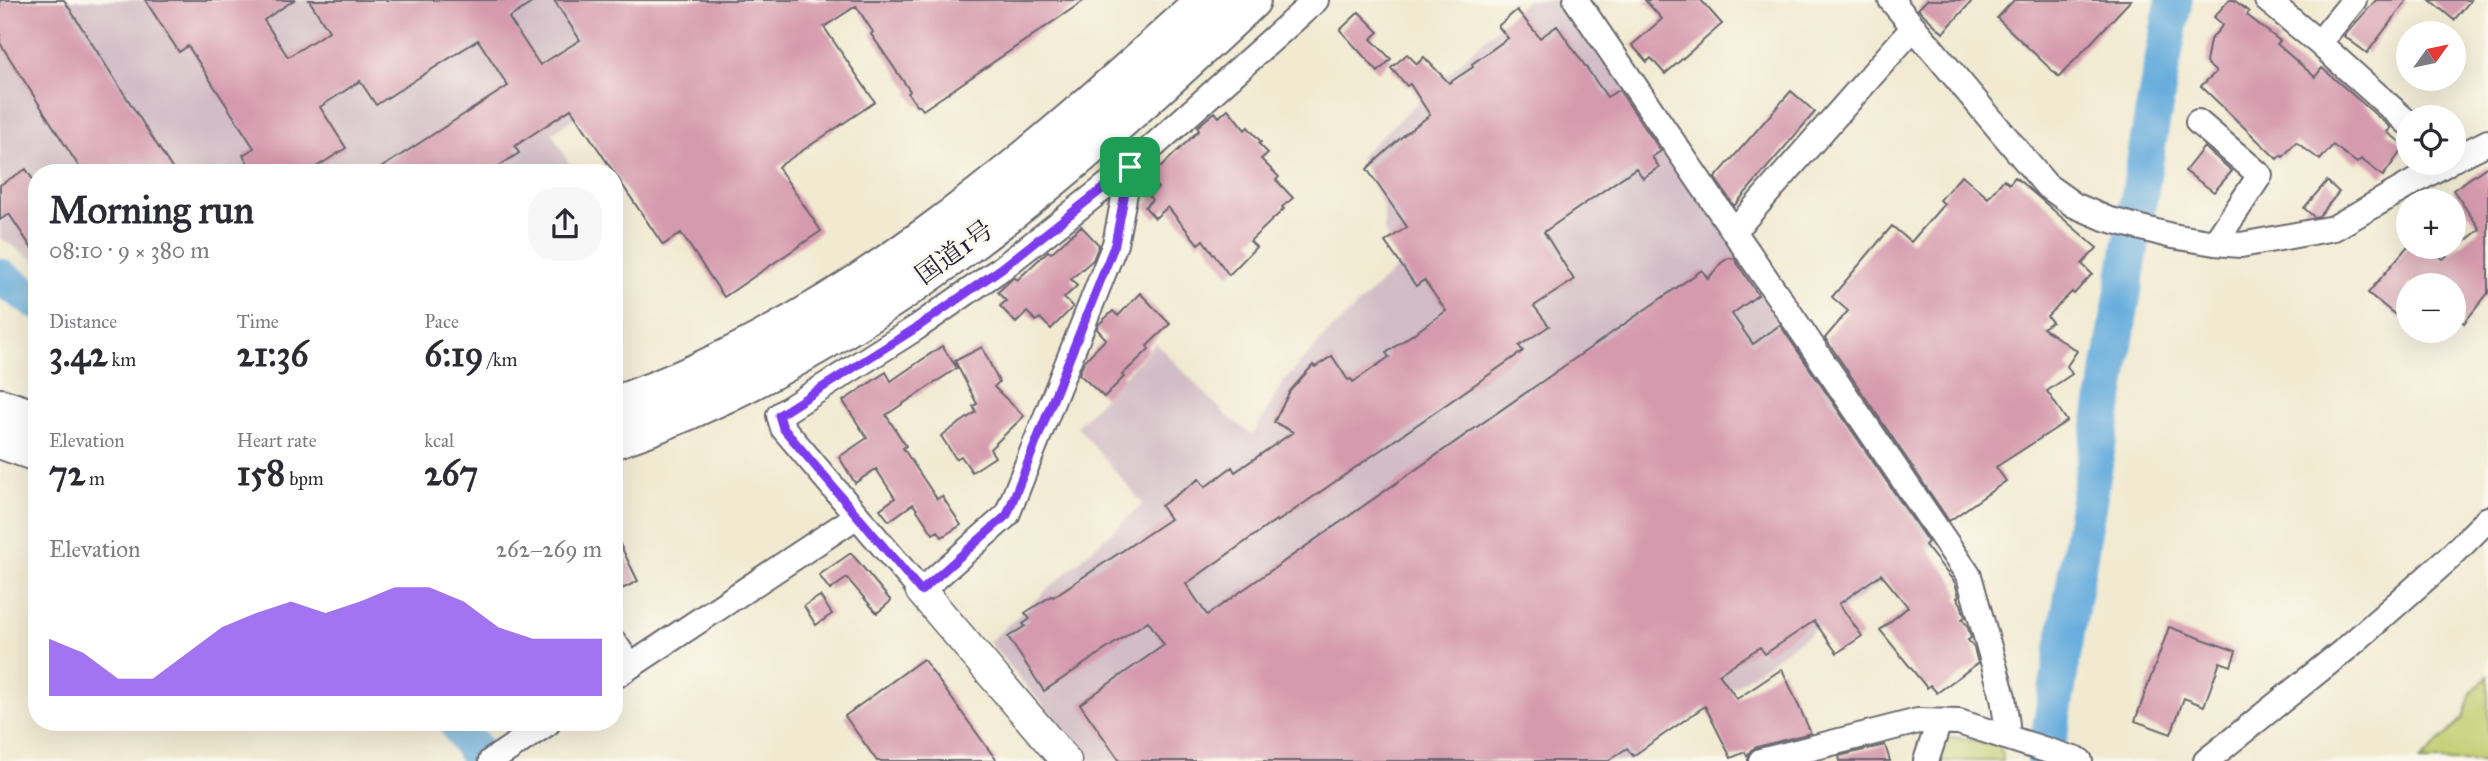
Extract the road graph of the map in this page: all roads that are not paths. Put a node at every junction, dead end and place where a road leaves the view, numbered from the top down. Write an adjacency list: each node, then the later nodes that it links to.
1 (1316, 0): 13 (street)
2 (1576, 0): 15 (street)
3 (1891, 0): 7 (street)
4 (2267, 0): 8 (street)
5 (2354, 0): 8 (street)
6 (1237, 5): 17 (highway, 国道1号); 18 (highway, 国道1号)
7 (1914, 27): 15 (street); 16 (street)
8 (2319, 43): 9 (street)
9 (2396, 112)
10 (2198, 122): 16 (street)
11 (2488, 142): 12 (street)
12 (2466, 152)
13 (1130, 167): 25 (street); 27 (street)
14 (2424, 175): 16 (street)
15 (1735, 230): 31 (street)
16 (2215, 243)
17 (712, 400): 21 (highway, 国道1号); 24 (street)
18 (623, 402)
19 (0, 408): 20 (highway)
20 (28, 418)
21 (623, 435)
22 (0, 439): 23 (highway)
23 (28, 449)
24 (623, 454)
25 (857, 516): 27 (street); 28 (street)
26 (2488, 519): 37 (street)
27 (921, 591): 33 (street)
28 (623, 670)
29 (1938, 722): 31 (street); 34 (street); 35 (street)
30 (536, 731): 32 (street)
31 (2010, 738): 36 (street)
32 (492, 760)
33 (1066, 761)
34 (1761, 761)
35 (1926, 761)
36 (2079, 761)
37 (2206, 761)

